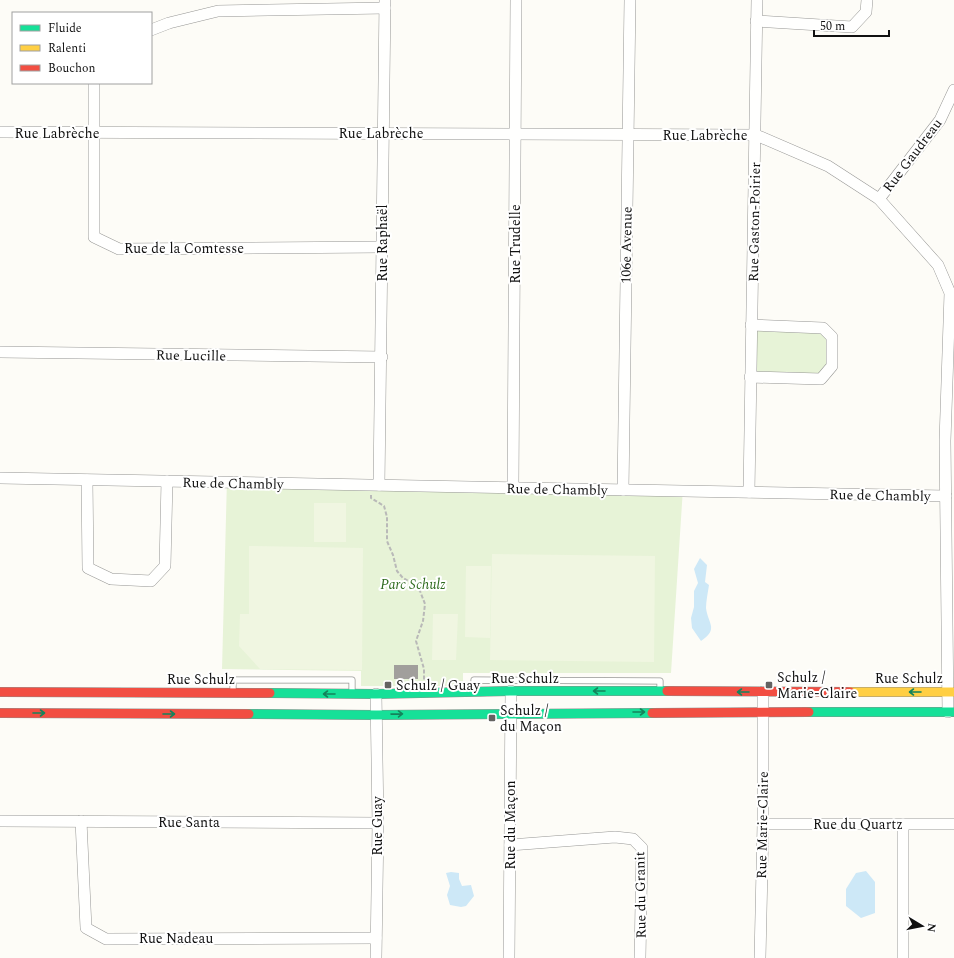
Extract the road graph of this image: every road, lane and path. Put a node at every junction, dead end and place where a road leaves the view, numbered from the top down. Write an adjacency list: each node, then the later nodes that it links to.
1 (516, 0): 13 (street, Rue Trudelle)
2 (630, 0): 14 (street, 106e Avenue)
3 (757, 0): 6 (street, Rue Gaston-Poirier)
4 (867, 0): 6 (street)
5 (385, 4): 7 (street); 12 (street, Rue Raphaël)
6 (756, 22): 15 (street, Rue Gaston-Poirier)
7 (152, 30)
8 (94, 84): 11 (street, Rue de la Comtesse)
9 (954, 90): 16 (street, Rue Gaudreau)
10 (0, 132): 11 (street, Rue Labrèche)
11 (94, 133): 12 (street, Rue Labrèche); 17 (street, Rue de la Comtesse)
12 (383, 133): 13 (street, Rue Labrèche); 17 (street, Rue Raphaël)
13 (516, 134): 14 (street, Rue Labrèche); 26 (street, Rue Trudelle)
14 (628, 135): 15 (street, Rue Labrèche); 27 (street, 106e Avenue)
15 (756, 135): 16 (street, Rue Labrèche); 18 (street, Rue Gaston-Poirier)
16 (879, 199): 29 (street, Rue Labrèche)
17 (382, 247): 20 (street, Rue Raphaël)
18 (751, 325): 21 (street, Rue Gaston-Poirier); 21 (street)
19 (0, 352): 20 (street, Rue Lucille)
20 (382, 357): 25 (street, Rue Raphaël)
21 (750, 377): 28 (street, Rue Gaston-Poirier)
22 (0, 478): 23 (street, Rue de Chambly)
23 (87, 480): 24 (street, Rue de Chambly); 24 (street, Rue de Chambly)
24 (167, 481): 25 (street, Rue de Chambly)
25 (375, 485): 26 (street, Rue de Chambly); 39 (path)
26 (514, 488): 27 (street, Rue de Chambly)
27 (623, 490): 28 (street, Rue de Chambly)
28 (749, 492): 29 (street, Rue de Chambly)
29 (946, 496): 35 (street, Rue Labrèche)
30 (511, 691): 32 (street, Rue Schulz); 40 (street, Rue Schulz, one-way to 30); 45 (street, Rue du Maçon)
31 (0, 692): 41 (street, Rue Schulz)
32 (474, 692): 33 (lane); 39 (street, Rue Schulz)
33 (660, 692): 34 (street, Rue Schulz, one-way to 33); 40 (street, Rue Schulz)
34 (763, 692): 35 (street, Rue Schulz, one-way to 34); 42 (street, Rue Marie-Claire)
35 (951, 692): 43 (street, Rue Labrèche)
36 (233, 694): 37 (street, Rue Schulz, one-way to 36); 37 (lane); 41 (street, Rue Schulz)
37 (352, 694): 38 (street, Rue Schulz)
38 (376, 694): 39 (street, Rue Schulz); 46 (street, Rue Guay)
39 (424, 694)
40 (622, 702): 42 (street, Rue Schulz, one-way to 42); 45 (street, Rue Schulz)
41 (218, 704): 44 (street, Rue Schulz, one-way to 41); 46 (street, Rue Schulz)
42 (763, 712): 43 (street, Rue Schulz); 50 (street, Rue Marie-Claire)
43 (951, 712)
44 (0, 713)
45 (511, 713): 46 (street, Rue Schulz, one-way to 45); 53 (street, Rue du Maçon)
46 (376, 715): 49 (street, Rue Guay)
47 (0, 821): 48 (street, Rue Santa)
48 (81, 822): 49 (street, Rue Santa); 54 (street, Rue Nadeau)
49 (378, 823): 54 (street, Rue Guay)
50 (763, 824): 51 (street, Rue du Quartz); 58 (street, Rue Marie-Claire)
51 (903, 824): 52 (street, Rue du Quartz); 59 (street)
52 (954, 824)
53 (510, 845): 56 (street, Rue du Maçon); 57 (street, Rue du Granit)
54 (376, 938): 55 (street, Rue Guay)
55 (376, 958)
56 (509, 958)
57 (640, 958)
58 (760, 958)
59 (903, 958)

